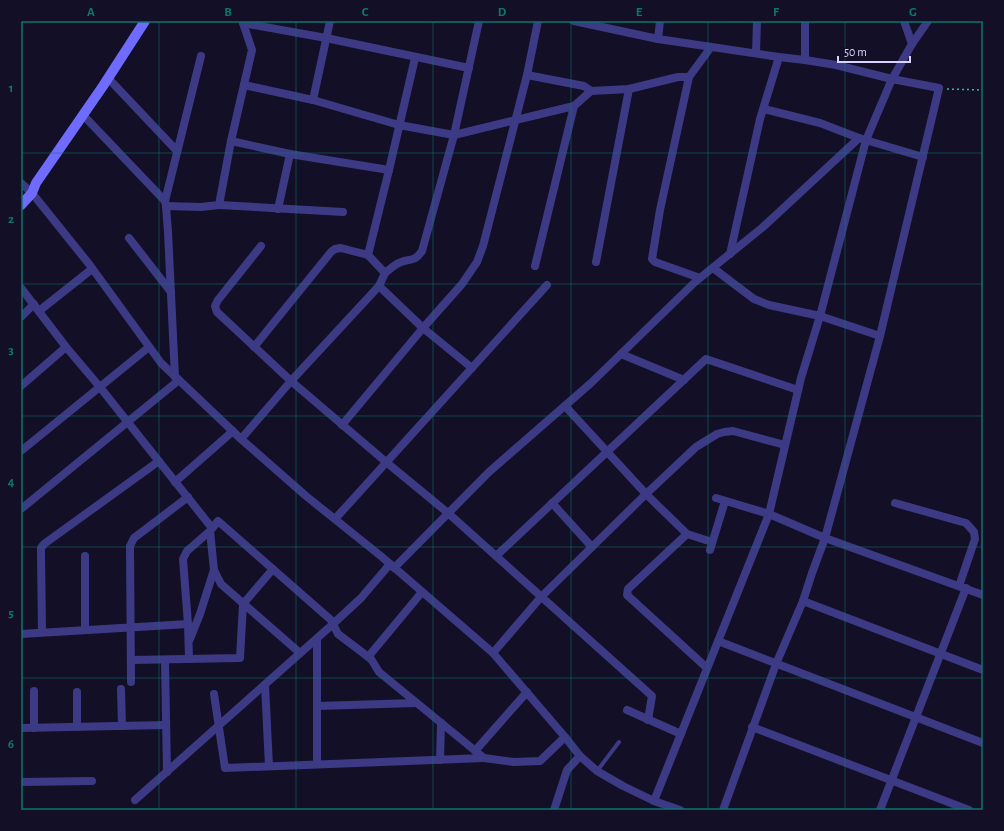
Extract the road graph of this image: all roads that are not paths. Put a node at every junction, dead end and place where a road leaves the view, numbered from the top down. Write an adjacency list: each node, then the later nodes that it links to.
1 (145, 21): 25 (street)
2 (330, 21): 13 (street)
3 (479, 21): 22 (street)
4 (538, 21): 23 (street)
5 (574, 21): 12 (street)
6 (660, 21): 14 (street)
7 (757, 21): 17 (street)
8 (805, 21): 21 (street)
9 (904, 21): 15 (street)
10 (928, 21): 15 (street)
11 (243, 22): 13 (street); 27 (street)
12 (602, 24): 14 (street)
13 (326, 38): 20 (street); 30 (street)
14 (658, 39): 16 (street)
15 (912, 44): 26 (street)
16 (711, 47): 17 (street); 24 (street)
17 (756, 53): 19 (street)
18 (201, 56): 39 (street)
19 (779, 57): 21 (street); 32 (street)
20 (415, 58): 22 (street); 35 (street)
21 (805, 60): 26 (street)
22 (469, 68): 36 (street)
23 (527, 74): 29 (street); 34 (street)
24 (689, 77): 28 (street); 59 (street)
25 (108, 78): 33 (street); 39 (street)
26 (892, 79): 37 (street); 41 (street)
27 (244, 85): 30 (street); 38 (street)
28 (629, 89): 29 (street); 54 (street)
29 (592, 91): 31 (street)
30 (313, 100): 35 (street)
31 (574, 106): 34 (street); 55 (street)
32 (764, 109): 37 (street); 52 (street)
33 (83, 115): 44 (street); 45 (street)
34 (515, 120): 36 (street); 68 (street)
35 (399, 125): 36 (street); 42 (street)
36 (454, 134): 58 (street)
37 (863, 139): 41 (street); 52 (street); 66 (street)
38 (231, 141): 40 (street); 47 (street)
39 (177, 151): 45 (street)
40 (290, 154): 42 (street); 48 (street)
41 (923, 157): 69 (street)
42 (389, 170): 53 (street)
43 (21, 183): 44 (street)
44 (32, 192): 46 (street); 57 (street)
45 (165, 204): 47 (street); 63 (street)
46 (21, 205)
47 (219, 205): 48 (street)
48 (278, 208): 49 (street)
49 (344, 212)
50 (129, 238): 63 (street)
51 (261, 246): 72 (street)
52 (730, 254): 56 (street)
53 (368, 255): 58 (street); 72 (street)
54 (596, 262)
55 (535, 266)
56 (712, 268): 59 (street); 66 (street)
57 (92, 269): 65 (street); 71 (street)
58 (385, 273): 61 (street)
59 (700, 278): 73 (street)
60 (547, 285): 74 (street)
61 (379, 286): 68 (street); 77 (street)
62 (21, 288): 64 (street)
63 (171, 292): 75 (street)
64 (34, 304): 65 (street); 67 (street)
65 (39, 311): 70 (street)
66 (820, 316): 69 (street); 80 (street)
67 (21, 317)
68 (423, 328): 74 (street); 83 (street)
69 (880, 336): 104 (street)
70 (66, 347): 78 (street); 79 (street)
71 (149, 347): 75 (street); 79 (street)
72 (254, 347): 77 (street)
73 (621, 354): 76 (street); 81 (street)
74 (472, 368): 90 (street)
75 (177, 378): 82 (street); 84 (street)
76 (684, 380): 80 (street); 88 (street)
77 (291, 381): 83 (street); 85 (street)
78 (21, 386)
79 (100, 387): 82 (street); 87 (street)
80 (798, 390): 86 (street)
81 (565, 406): 88 (street); 99 (street)
82 (128, 422): 89 (street); 98 (street)
83 (342, 425): 90 (street)
84 (232, 431): 85 (street); 91 (street)
85 (241, 439): 101 (street)
86 (785, 445): 92 (street); 100 (street)
87 (21, 451)
88 (607, 452): 92 (street); 96 (street)
89 (159, 461): 91 (street); 121 (street)
90 (386, 462): 99 (street); 101 (street)
91 (176, 482): 93 (street)
92 (646, 494): 103 (street); 105 (street)
93 (188, 497): 102 (street); 119 (street)
94 (716, 498): 95 (street)
95 (725, 501): 100 (street); 103 (street)
96 (552, 503): 105 (street); 107 (street)
97 (895, 503): 111 (street)
98 (21, 509)
99 (448, 513): 107 (street); 108 (street)
100 (769, 514): 104 (street); 124 (street)
101 (335, 519): 108 (street)
102 (211, 530): 109 (street); 110 (street); 117 (street)
103 (687, 534): 134 (street)
104 (825, 538): 111 (street); 115 (street)
105 (592, 547): 114 (street)
106 (85, 556): 120 (street)
107 (496, 556): 114 (street)
108 (392, 566): 112 (street); 118 (street)
109 (273, 569): 116 (street); 118 (street)
110 (214, 570): 116 (street); 125 (street)
111 (962, 587): 113 (street); 127 (street)
112 (422, 592): 126 (street); 129 (street)
113 (983, 595)
114 (541, 597): 126 (street); 147 (street)
115 (803, 601): 127 (street); 133 (street)
116 (243, 604): 128 (street); 130 (street)
117 (188, 624): 119 (street); 125 (street)
118 (333, 624): 123 (street); 129 (street)
119 (131, 627): 120 (street); 131 (street)
120 (85, 630): 121 (street)
121 (42, 632): 122 (street)
122 (21, 634)
123 (317, 639): 128 (street); 144 (street)
124 (718, 641): 133 (street); 134 (street)
125 (189, 642): 130 (street)
126 (493, 653): 141 (street)
127 (941, 653): 135 (street); 146 (street)
128 (300, 654): 137 (street)
129 (368, 657): 143 (street)
130 (189, 659): 132 (street)
131 (131, 660): 132 (street); 136 (street)
132 (165, 660): 149 (street)
133 (776, 664): 146 (street); 155 (street)
134 (707, 668): 156 (street)
135 (983, 670)
136 (132, 682)
137 (265, 685): 151 (street); 165 (street)
138 (121, 689): 150 (street)
139 (34, 691): 154 (street)
140 (77, 692): 152 (street)
141 (527, 692): 157 (street); 160 (street)
142 (214, 694): 151 (street)
143 (416, 703): 144 (street); 148 (street)
144 (317, 706): 164 (street)
145 (627, 710): 147 (street)
146 (916, 717): 159 (street); 169 (street)
147 (648, 720): 156 (street)
148 (441, 723): 160 (street); 163 (street)
149 (166, 725): 150 (street); 167 (street)
150 (122, 726): 152 (street)
151 (219, 726): 165 (street); 167 (street)
152 (77, 727): 154 (street)
153 (21, 728): 154 (street)
154 (34, 728)
155 (752, 728): 169 (street); 175 (street)
156 (681, 734): 172 (street)
157 (566, 737): 161 (street); 162 (street)
158 (619, 742): 166 (lane)
159 (983, 743)
160 (475, 751): 162 (street)
161 (580, 756): 166 (street); 173 (street)
162 (484, 758): 163 (street)
163 (440, 760): 164 (street)
164 (317, 764): 165 (street)
165 (269, 766)
166 (598, 771): 172 (street)
167 (167, 772): 171 (street)
168 (92, 780): 170 (street)
169 (891, 780): 176 (street); 177 (street)
170 (21, 782)
171 (135, 800)
172 (654, 801): 174 (street)
173 (554, 810)
174 (680, 810)
175 (723, 810)
176 (880, 810)
177 (969, 810)

